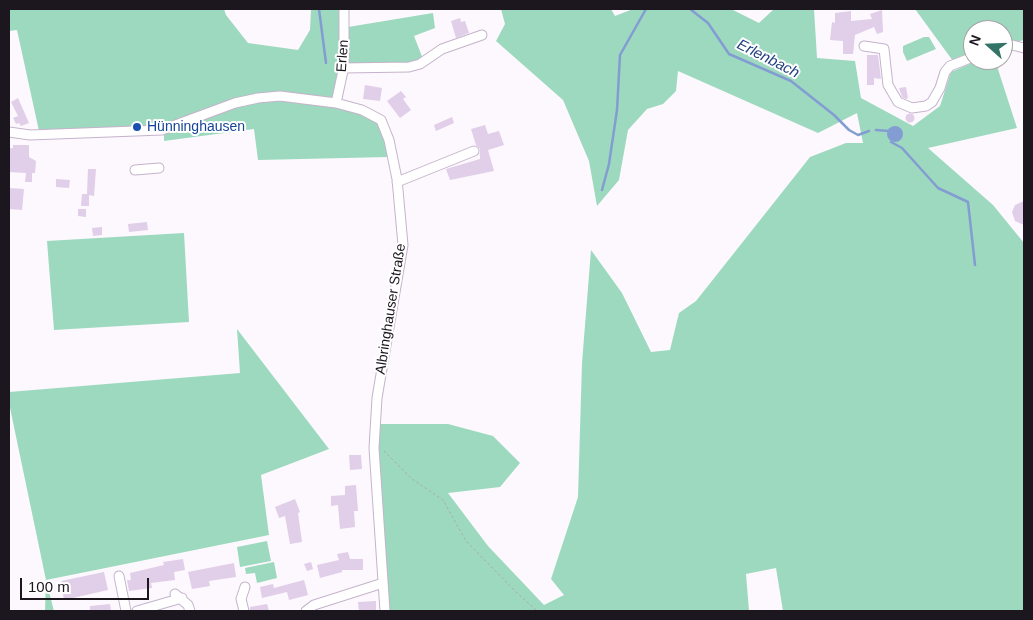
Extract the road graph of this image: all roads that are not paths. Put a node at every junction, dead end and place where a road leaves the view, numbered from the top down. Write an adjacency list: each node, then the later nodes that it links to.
1 (344, 9): 5 (street, Erlen)
2 (482, 35): 5 (street)
3 (864, 46): 4 (street)
4 (963, 61)
5 (343, 68): 6 (street, Erlen)
6 (336, 103): 7 (street, Albringhauser Straße); 11 (street, Albringhauser Straße)
7 (9, 132)
8 (474, 151): 11 (street)
9 (159, 168): 10 (street)
10 (136, 170)
11 (397, 182): 13 (street, Albringhauser Straße)
12 (119, 576): 15 (street)
13 (383, 583): 19 (street); 20 (street, Albringhauser Straße)
14 (245, 587): 18 (street)
15 (126, 611)
16 (136, 611): 17 (street)
17 (190, 611)
18 (244, 611)
19 (306, 611)
20 (385, 611)

